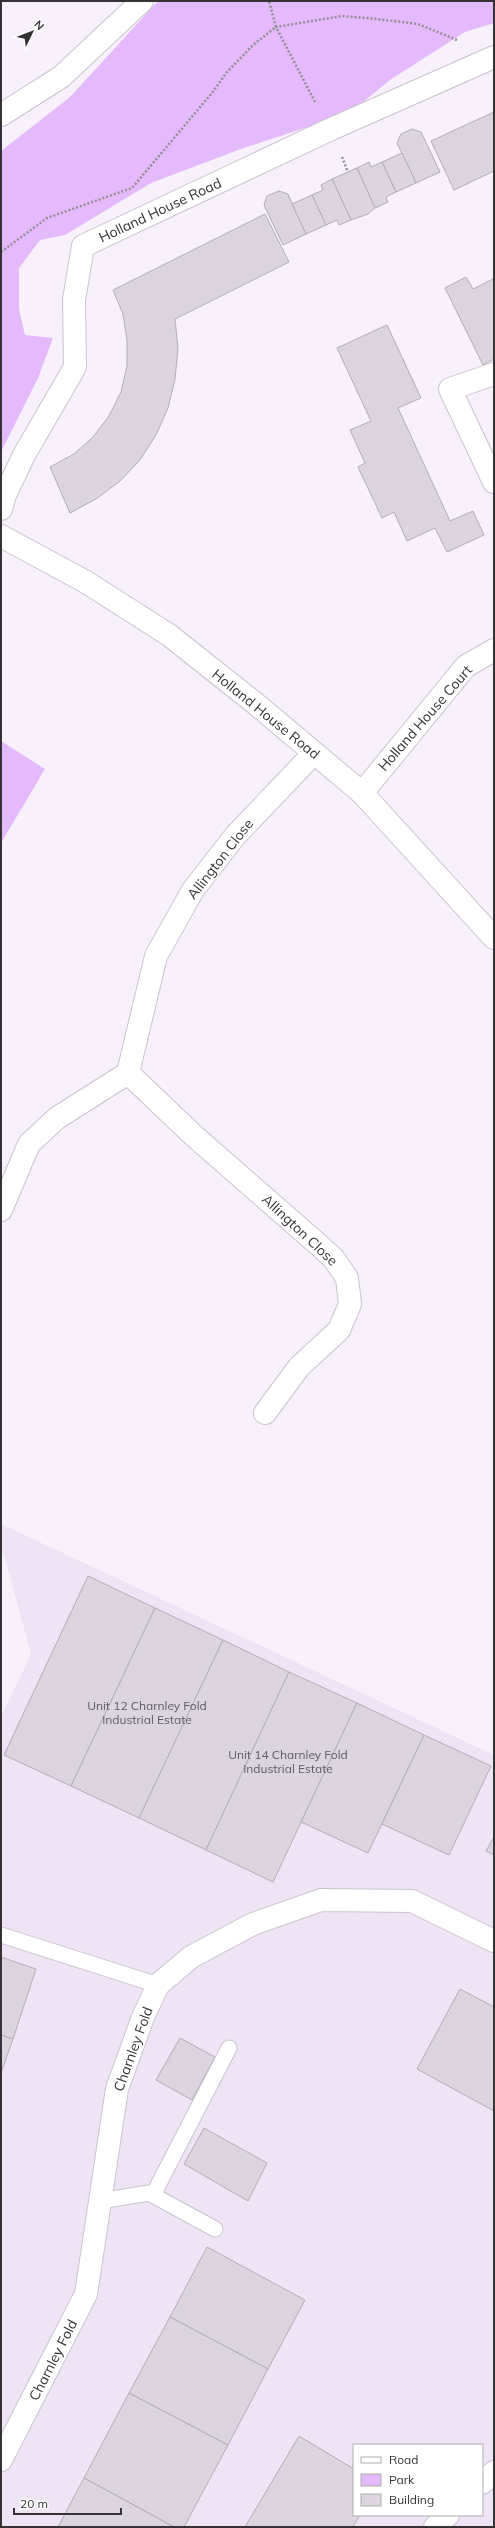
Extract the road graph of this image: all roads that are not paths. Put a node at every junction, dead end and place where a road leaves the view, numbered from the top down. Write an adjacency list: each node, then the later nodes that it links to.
1 (142, 1): 3 (street)
2 (494, 57): 6 (street, Holland House Road)
3 (1, 115)
4 (494, 374): 5 (street)
5 (493, 475)
6 (1, 509)
7 (1, 536): 9 (street, Holland House Road)
8 (494, 650): 10 (street, Holland House Court)
9 (314, 753): 10 (street, Holland House Road); 12 (street, Allington Close)
10 (362, 793): 11 (street, Holland House Road)
11 (494, 938)
12 (128, 1073): 13 (street); 14 (street, Allington Close)
13 (1, 1210)
14 (265, 1413)
15 (1, 1935): 17 (lane)
16 (494, 1941): 17 (street, Charnley Fold)
17 (158, 1985): 20 (street, Charnley Fold)
18 (229, 2048): 19 (lane)
19 (153, 2195): 20 (lane); 21 (lane)
20 (100, 2201): 22 (street, Charnley Fold)
21 (215, 2229)
22 (1, 2460)
23 (494, 2472): 24 (street)
24 (483, 2482)
25 (447, 2516): 26 (street)
26 (435, 2527)

